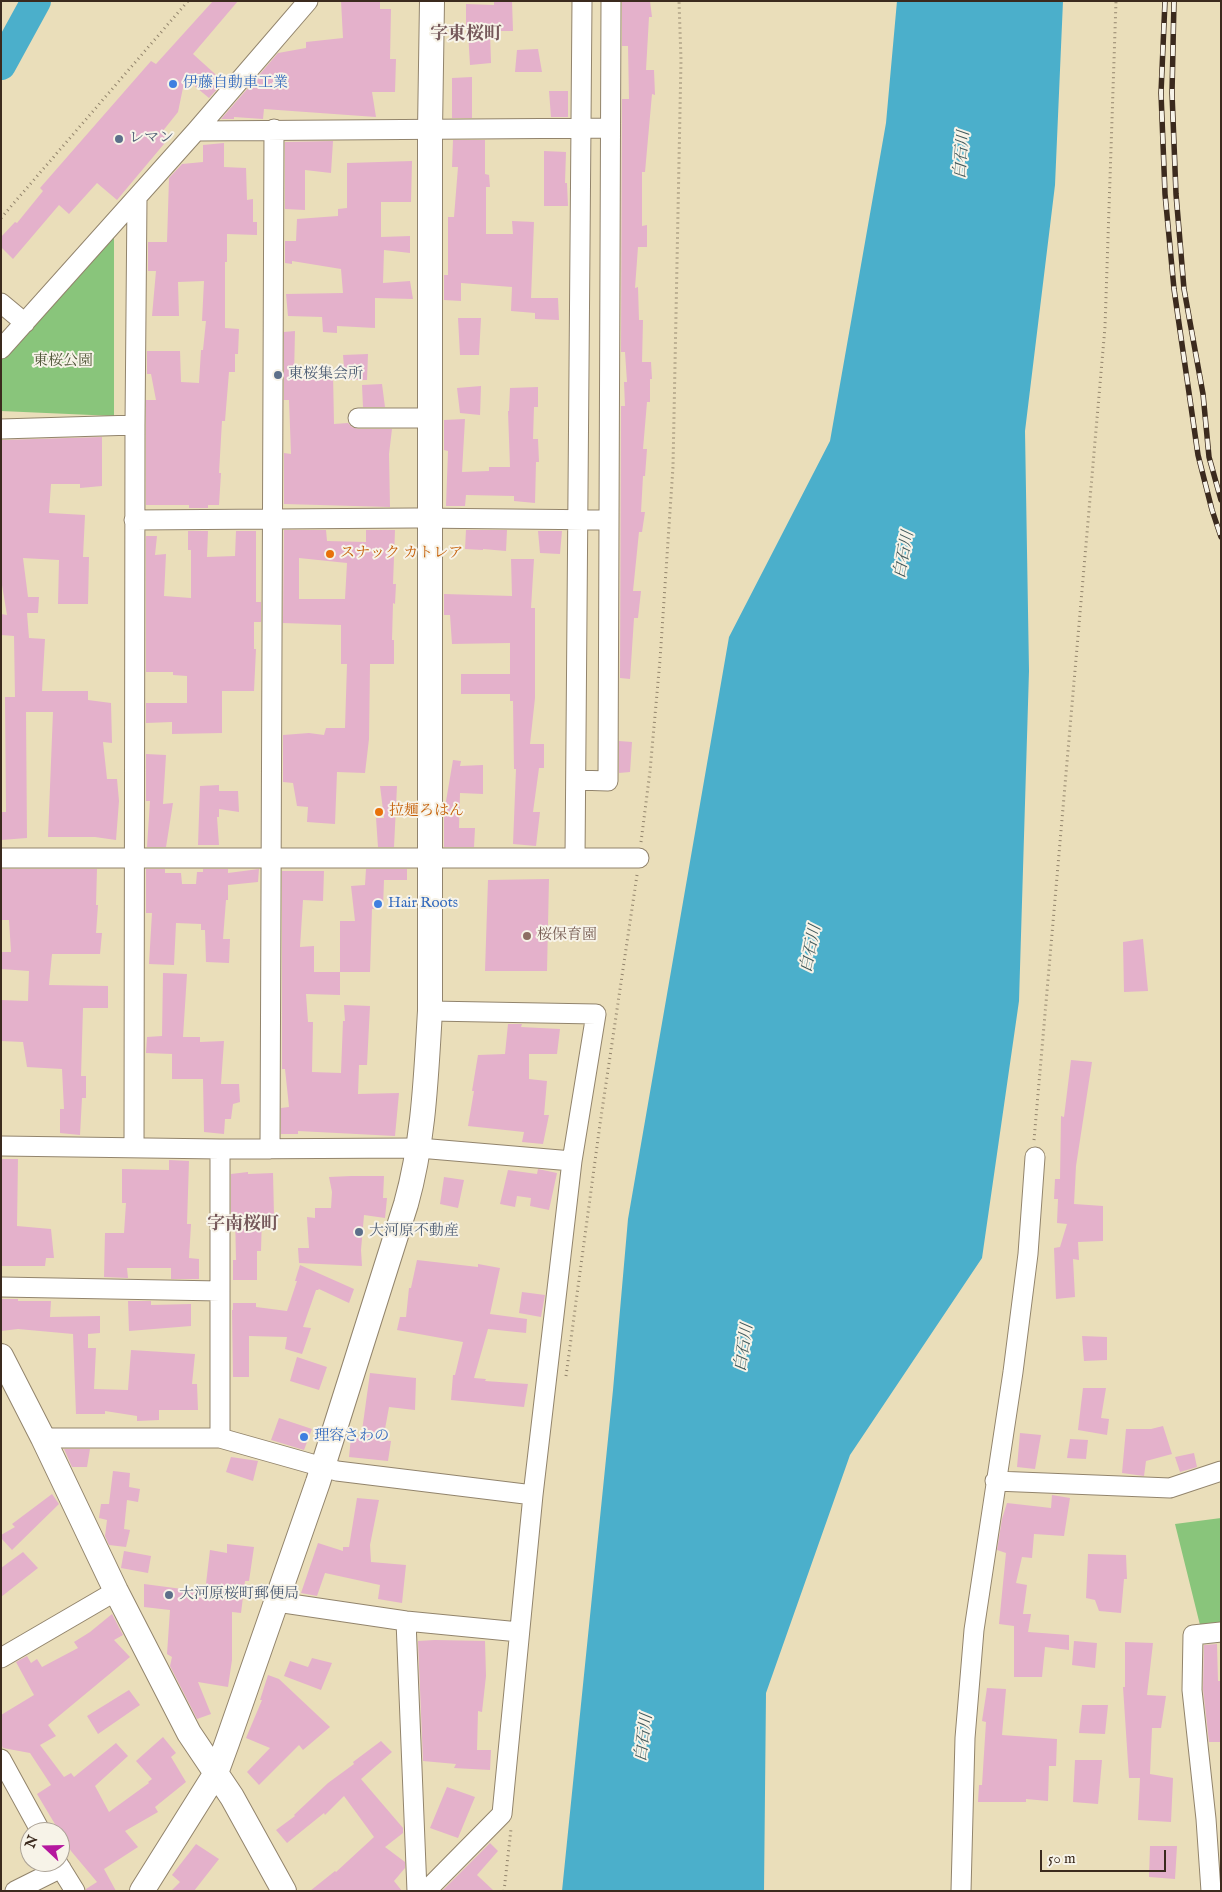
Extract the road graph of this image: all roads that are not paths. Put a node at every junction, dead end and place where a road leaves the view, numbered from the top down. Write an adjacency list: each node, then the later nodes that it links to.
1 (308, 1): 9 (street)
2 (432, 1): 8 (street)
3 (582, 1): 5 (street)
4 (611, 1): 6 (street)
5 (581, 128): 6 (street); 8 (street); 21 (street)
6 (610, 128): 22 (street)
7 (274, 129): 8 (street); 9 (street); 20 (street)
8 (430, 130): 15 (street)
9 (196, 131): 10 (street)
10 (137, 196): 12 (street); 16 (street)
11 (1, 303): 12 (street)
12 (25, 323): 13 (street)
13 (1, 349)
14 (358, 418): 15 (street)
15 (430, 418): 18 (street)
16 (134, 425): 17 (street); 19 (street)
17 (1, 429)
18 (430, 518): 20 (street); 21 (street); 27 (street)
19 (134, 520): 20 (street); 25 (street)
20 (273, 520): 26 (street)
21 (578, 520): 22 (street); 23 (street)
22 (609, 520): 23 (street)
23 (576, 780): 28 (street)
24 (1, 858): 25 (street)
25 (134, 858): 26 (street); 32 (street)
26 (272, 858): 27 (street); 35 (street)
27 (430, 858): 28 (street); 30 (street)
28 (575, 858): 29 (street)
29 (639, 858)
30 (430, 1011): 33 (street); 37 (street)
31 (1, 1146): 32 (street)
32 (134, 1147): 34 (street)
33 (419, 1148): 35 (street); 37 (street); 43 (street)
34 (220, 1149): 35 (street); 39 (street)
35 (270, 1149)
36 (1034, 1151): 45 (street)
37 (572, 1161): 46 (street)
38 (1, 1287): 39 (street)
39 (220, 1291): 42 (street)
40 (1, 1356): 41 (street)
41 (43, 1438): 42 (street); 47 (street)
42 (220, 1438): 43 (street)
43 (322, 1467): 46 (street); 48 (street)
44 (1221, 1471): 45 (street)
45 (995, 1480): 66 (street)
46 (533, 1495): 50 (street)
47 (116, 1591): 52 (street); 54 (street)
48 (277, 1602): 49 (street); 54 (street)
49 (406, 1622): 50 (street); 64 (street)
50 (518, 1632): 65 (street)
51 (1221, 1632): 56 (street)
52 (1, 1658)
53 (1, 1759): 55 (street)
54 (216, 1773): 62 (street); 63 (street)
55 (7, 1782): 57 (street)
56 (1213, 1818): 67 (street)
57 (34, 1822)
58 (47, 1872): 60 (street)
59 (63, 1872): 61 (street)
60 (15, 1891)
61 (75, 1891)
62 (142, 1891)
63 (284, 1891)
64 (417, 1891)
65 (426, 1891)
66 (961, 1891)
67 (1211, 1891)

